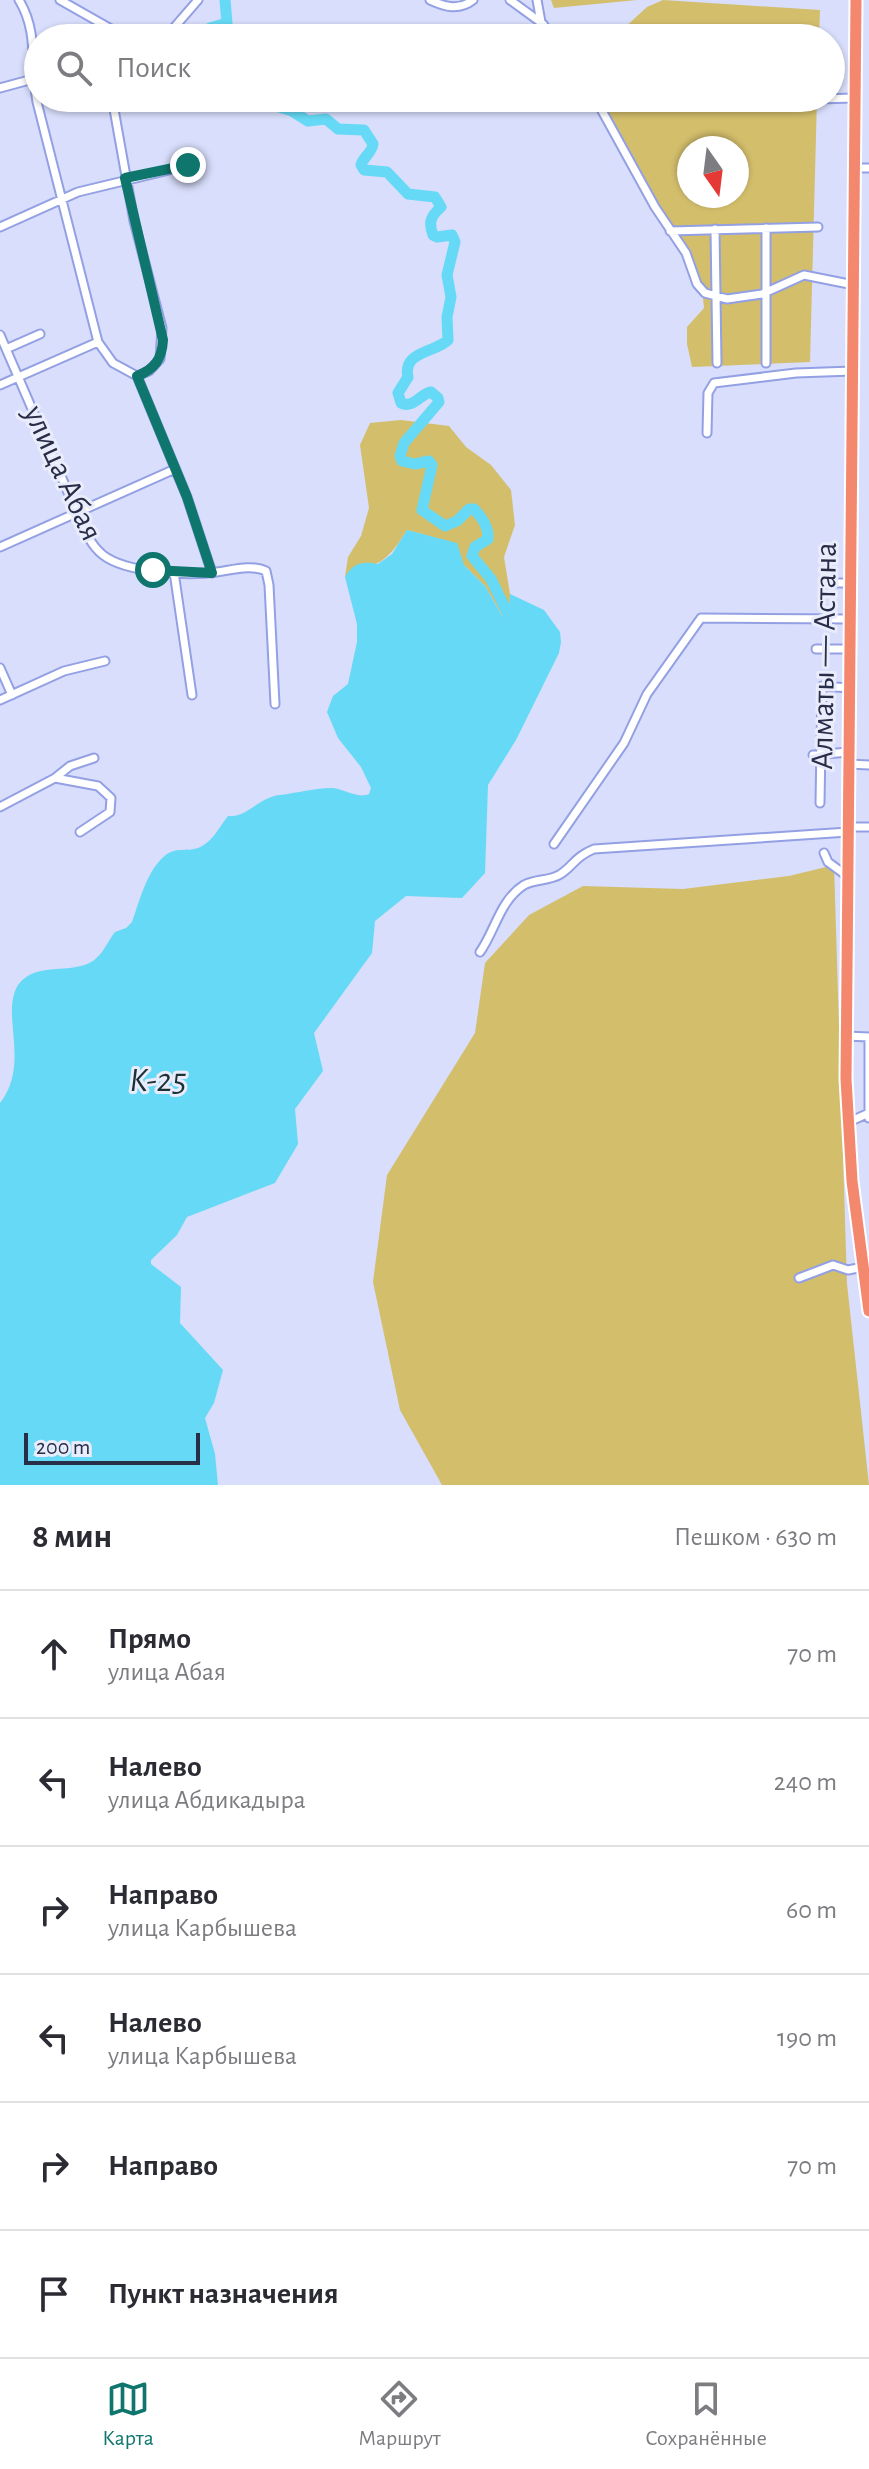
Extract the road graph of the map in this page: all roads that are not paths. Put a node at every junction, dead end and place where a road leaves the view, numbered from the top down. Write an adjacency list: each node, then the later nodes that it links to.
1 (19, 0): 10 (street)
2 (60, 0): 11 (street)
3 (198, 0): 12 (street)
4 (430, 0): 5 (street)
5 (473, 0)
6 (510, 0): 9 (street)
7 (537, 0): 9 (street)
8 (856, 0): 16 (highway, Алматы — Астана)
9 (541, 22)
10 (30, 24)
11 (102, 24)
12 (177, 24)
13 (24, 81): 14 (street)
14 (0, 88)
15 (845, 98): 16 (street)
16 (855, 98): 20 (highway, Алматы — Астана)
17 (41, 112): 24 (street)
18 (114, 112): 23 (street)
19 (603, 112): 29 (street)
20 (855, 168): 21 (street); 30 (highway, Алматы — Астана)
21 (869, 168)
22 (195, 174): 23 (street)
23 (125, 178): 24 (street); 40 (street)
24 (62, 198): 25 (street); 35 (street)
25 (0, 227)
26 (818, 227): 27 (street)
27 (766, 228): 28 (street); 31 (street)
28 (715, 229): 29 (street); 32 (street)
29 (670, 231): 32 (street)
30 (854, 285): 31 (street); 39 (highway, Алматы — Астана)
31 (767, 293): 32 (street); 38 (street)
32 (716, 297): 37 (street)
33 (40, 334): 36 (street)
34 (0, 335): 36 (street, улица Абая)
35 (98, 342): 40 (street); 41 (street)
36 (6, 349): 41 (street, улица Абая)
37 (717, 363)
38 (766, 363)
39 (853, 371): 43 (street); 50 (highway, Алматы — Астана)
40 (137, 376): 44 (street)
41 (18, 377): 42 (street); 45 (street, улица Абая)
42 (0, 385)
43 (707, 433)
44 (175, 469): 45 (street); 48 (street)
45 (77, 513): 46 (street); 47 (street, улица Абая)
46 (0, 547)
47 (174, 572): 48 (street, улица Абая); 58 (street)
48 (212, 573): 60 (street, улица Абая)
49 (831, 583): 50 (street)
50 (851, 583): 51 (highway, Алматы — Астана)
51 (851, 619): 53 (highway, Алматы — Астана); 71 (street)
52 (816, 649): 53 (street)
53 (850, 649): 56 (highway, Алматы — Астана)
54 (105, 661): 57 (street)
55 (0, 668): 57 (street)
56 (849, 688): 61 (street); 63 (highway, Алматы — Астана)
57 (12, 695): 59 (street)
58 (192, 695)
59 (0, 700)
60 (275, 704)
61 (817, 755): 63 (street); 66 (street)
62 (94, 758): 65 (street)
63 (849, 758): 64 (street); 69 (highway, Алматы — Астана)
64 (869, 765)
65 (55, 778): 67 (street); 70 (street)
66 (820, 803)
67 (0, 807)
68 (869, 827): 69 (street)
69 (848, 830): 73 (highway, Алматы — Астана); 74 (street)
70 (80, 832)
71 (554, 844)
72 (824, 853): 73 (street)
73 (848, 876): 75 (highway, Алматы — Астана)
74 (480, 952)
75 (846, 1036): 76 (street); 78 (highway, Алматы — Астана)
76 (869, 1038): 77 (street)
77 (869, 1115): 78 (street)
78 (849, 1122): 79 (highway, Алматы — Астана)
79 (865, 1264): 80 (street); 81 (highway, Алматы — Астана)
80 (799, 1278)
81 (869, 1311)

